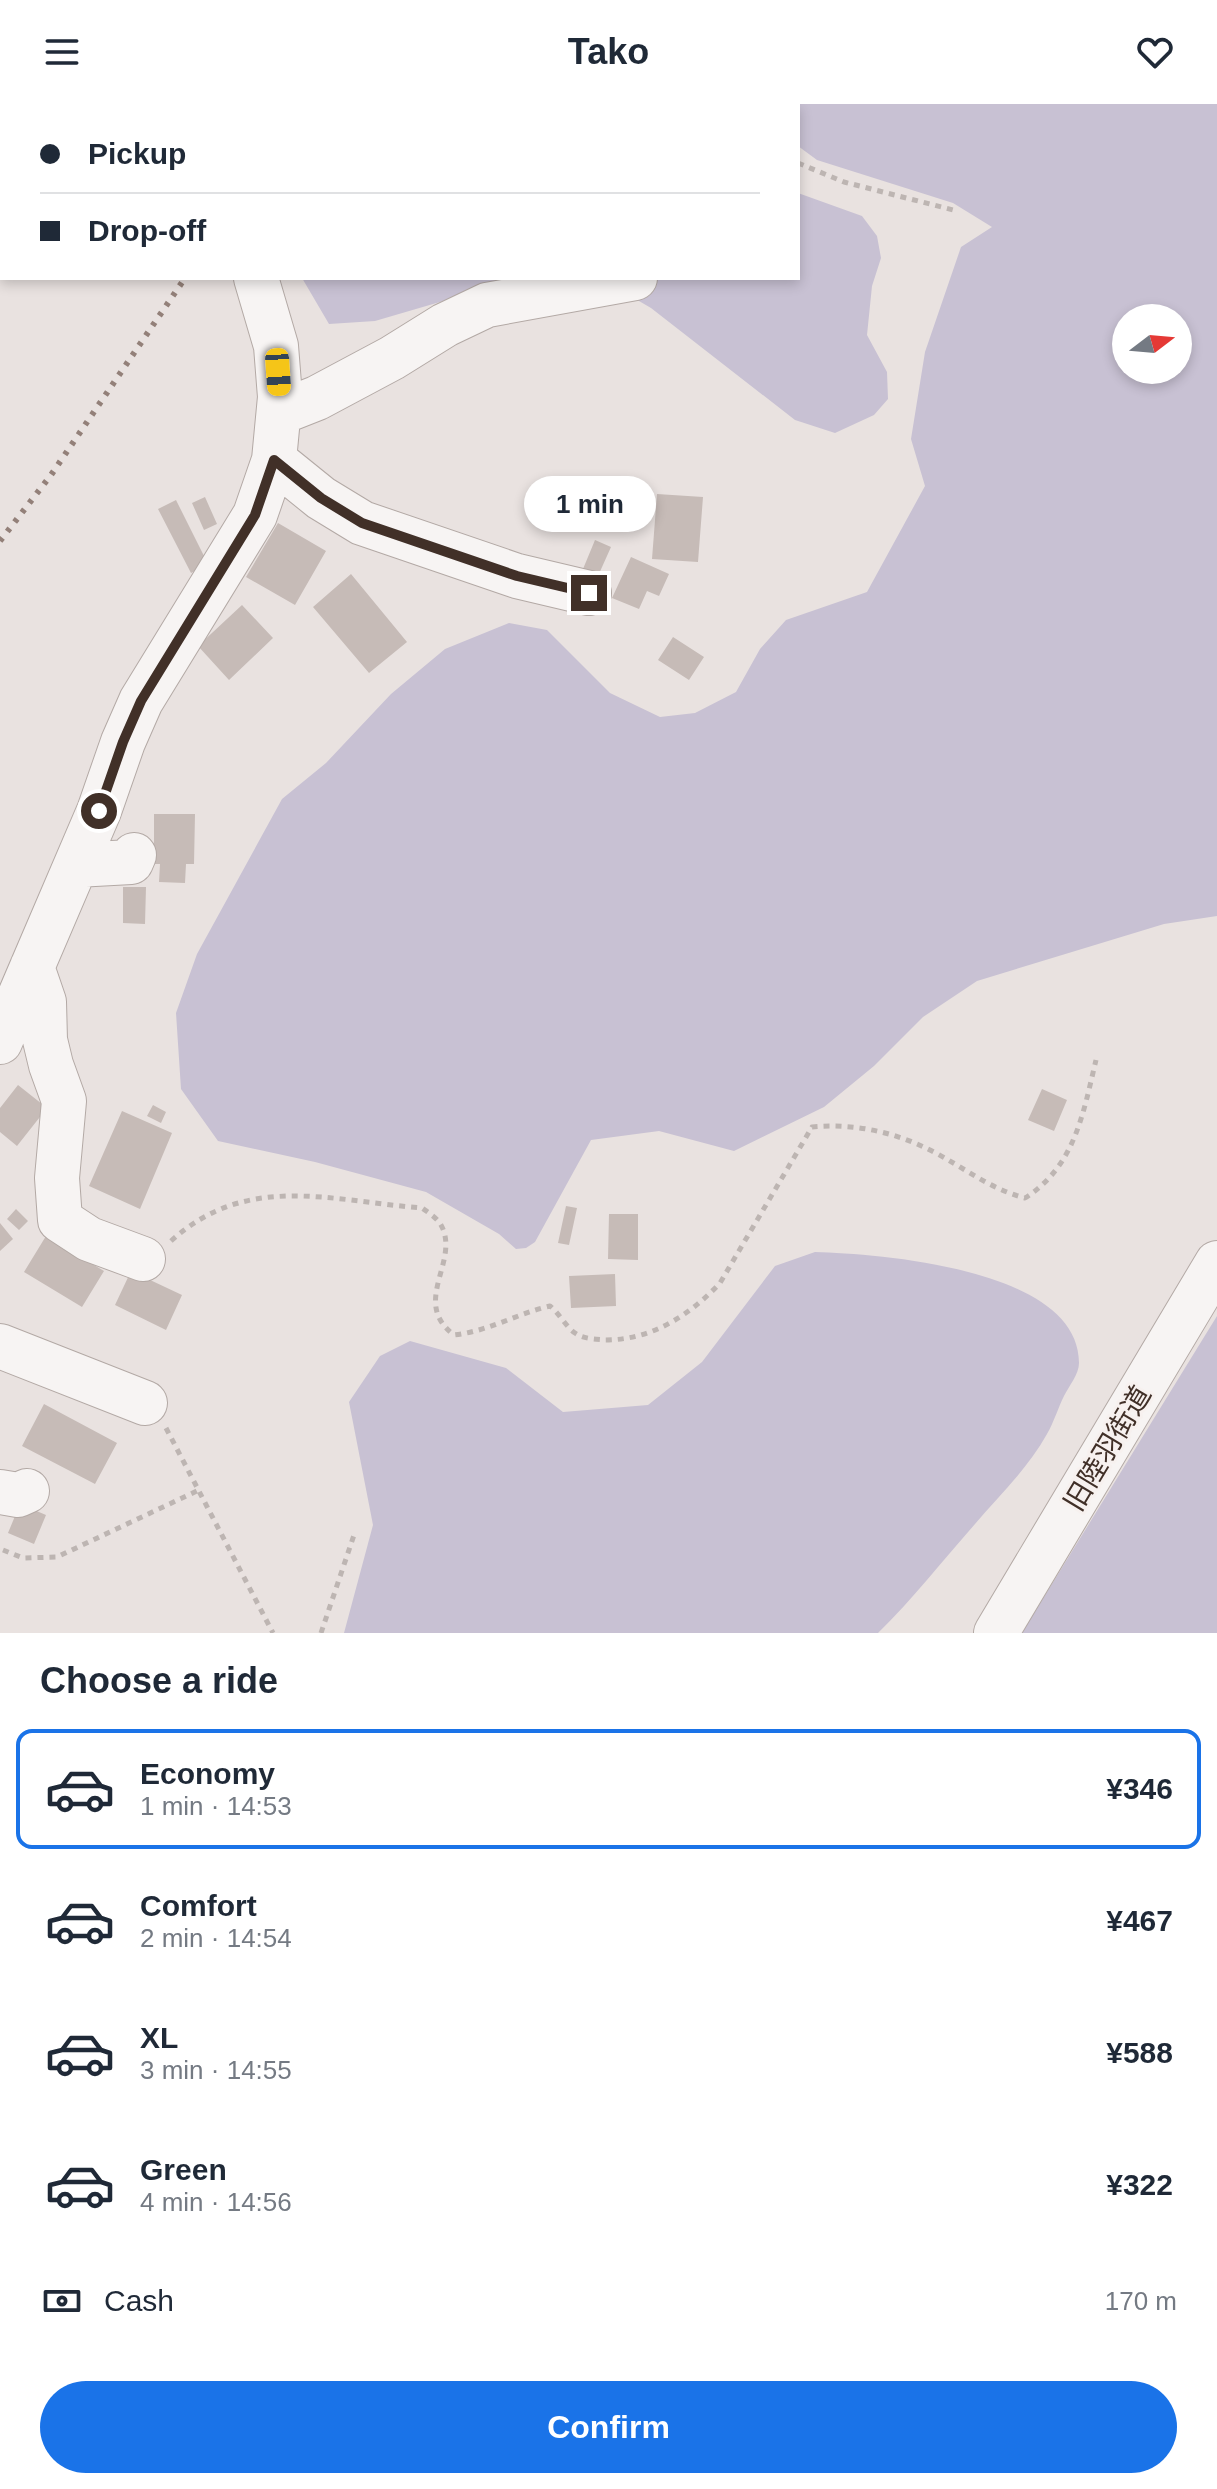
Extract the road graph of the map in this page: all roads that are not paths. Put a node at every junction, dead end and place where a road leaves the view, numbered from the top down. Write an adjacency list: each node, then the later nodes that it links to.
1 (257, 280): 3 (street)
2 (624, 280): 3 (street)
3 (279, 413): 4 (street)
4 (274, 460): 5 (street); 7 (street)
5 (589, 593)
6 (134, 855): 7 (street)
7 (76, 865): 8 (street)
8 (32, 967): 9 (street); 10 (street)
9 (0, 1042)
10 (143, 1259)
11 (1217, 1263): 14 (street, 旧陸羽街道)
12 (0, 1346): 13 (street)
13 (145, 1403)
14 (996, 1633)

